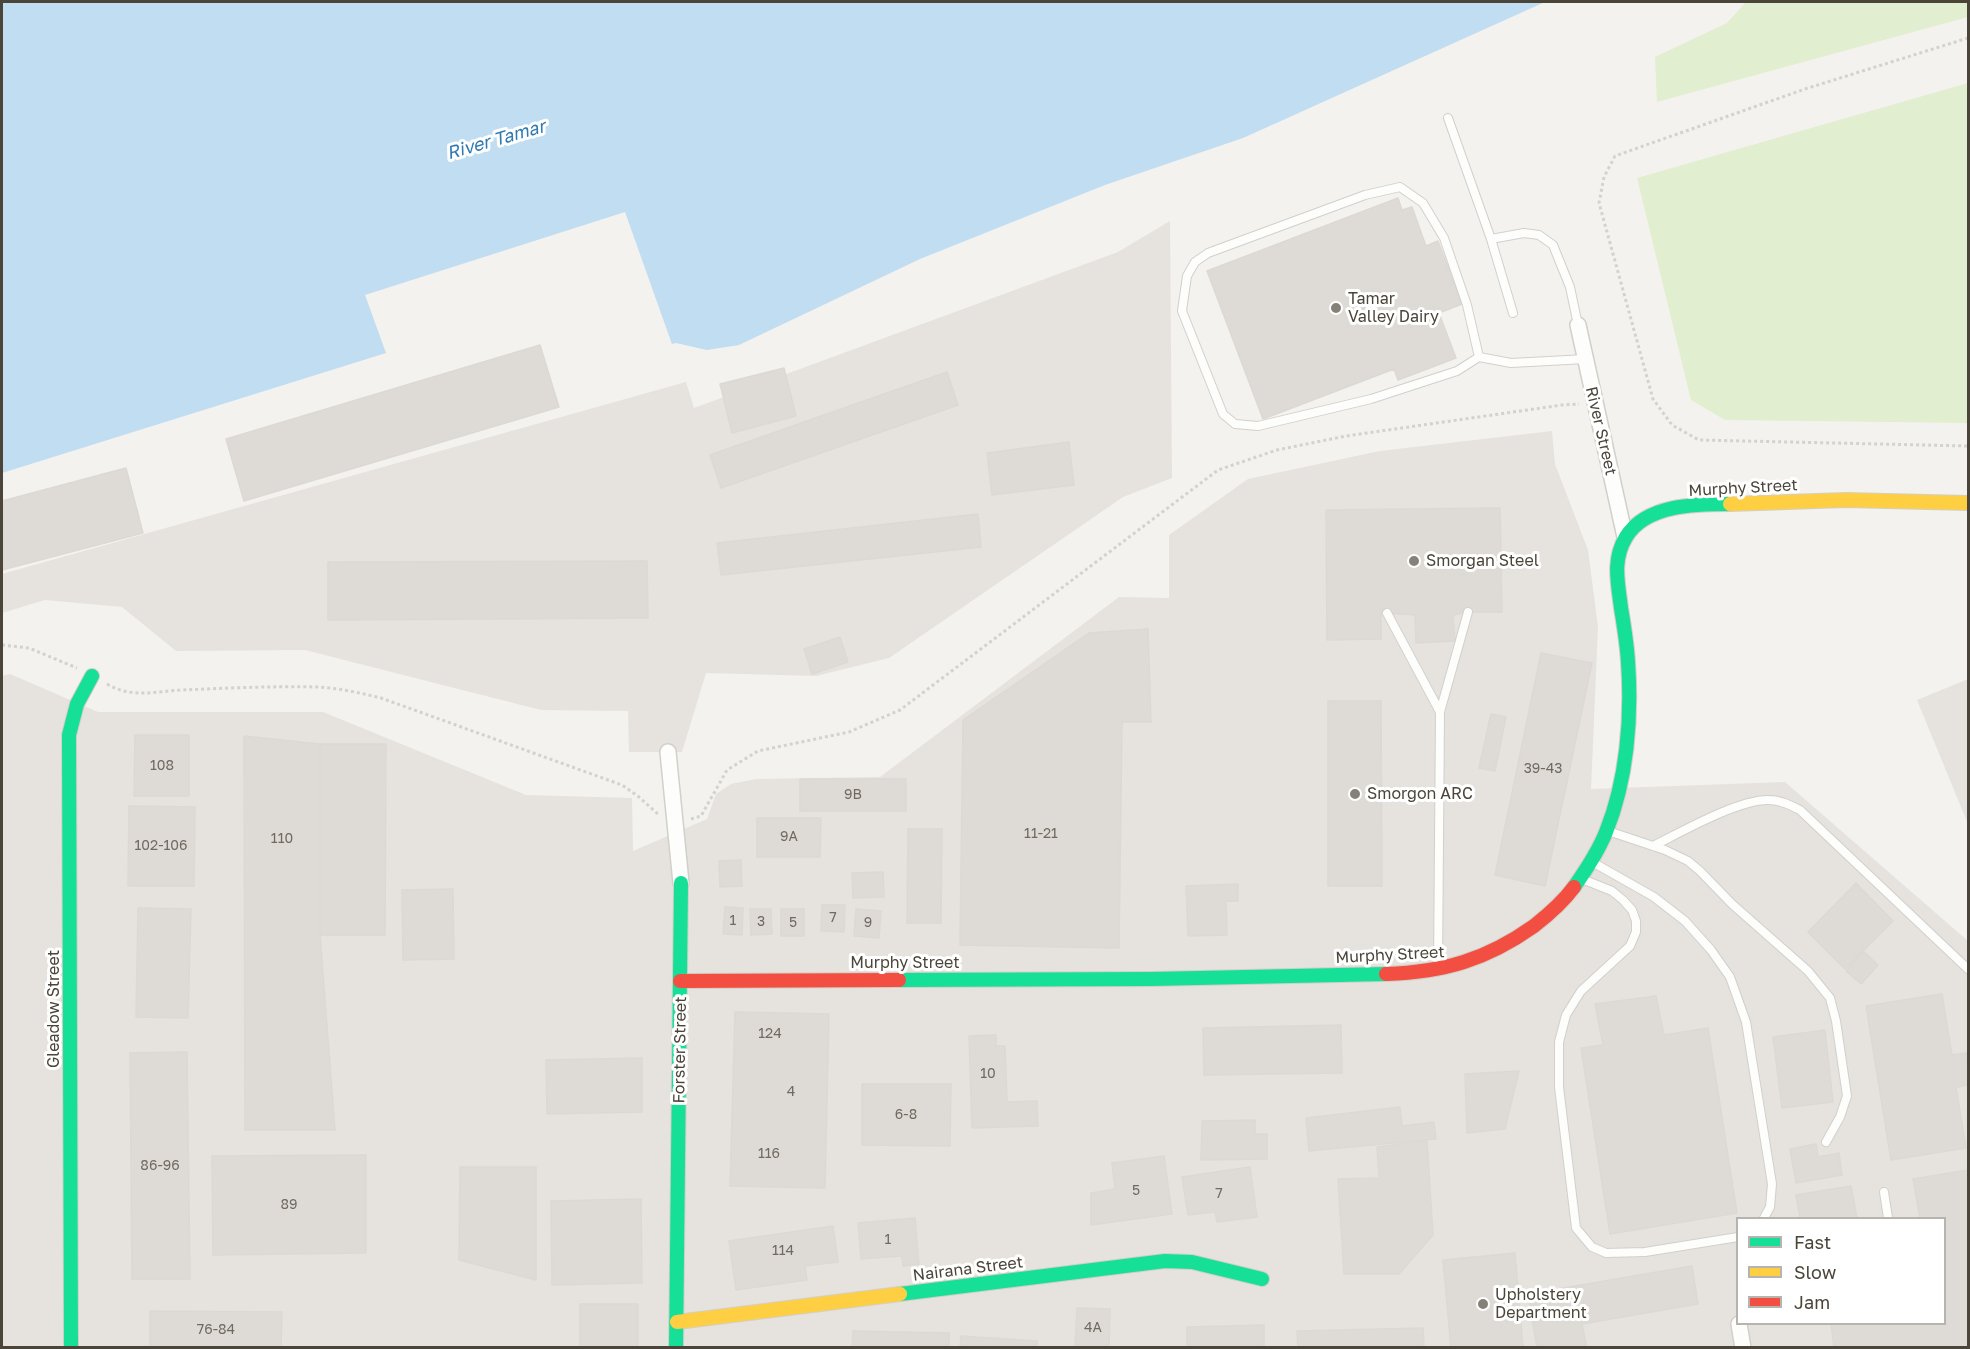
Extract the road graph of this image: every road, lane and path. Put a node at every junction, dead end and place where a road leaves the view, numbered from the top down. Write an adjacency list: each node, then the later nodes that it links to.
1 (1968, 38): 9 (path)
2 (1448, 118): 3 (lane)
3 (1491, 239): 4 (lane); 5 (lane)
4 (1513, 313)
5 (1578, 325): 7 (street, River Street)
6 (1479, 357): 6 (lane); 7 (lane)
7 (1586, 359): 8 (street, River Street)
8 (1595, 404): 11 (street, River Street); 18 (path)
9 (1968, 446)
10 (1968, 503): 11 (street, Murphy Street)
11 (1625, 537): 19 (street, Murphy Street)
12 (1468, 612): 16 (lane)
13 (1387, 613): 16 (lane)
14 (2, 645): 15 (path)
15 (92, 676): 18 (path); 35 (street, Gleadow Street)
16 (1440, 712): 25 (lane)
17 (668, 752): 18 (street, Forster Street)
18 (675, 825): 23 (street, Forster Street)
19 (1607, 831): 20 (lane); 21 (street, Murphy Street)
20 (1653, 846): 24 (lane); 27 (lane)
21 (1593, 862): 22 (street, Murphy Street); 29 (lane)
22 (1582, 879): 25 (street, Murphy Street); 31 (lane)
23 (681, 883): 26 (street, Forster Street)
24 (1968, 969)
25 (1438, 971): 26 (street, Murphy Street)
26 (680, 981): 33 (street, Forster Street)
27 (1826, 1142)
28 (1884, 1192): 30 (lane)
29 (1765, 1217)
30 (1888, 1217)
31 (1736, 1237)
32 (1262, 1279): 33 (street, Nairana Street)
33 (676, 1322): 36 (street, Forster Street)
34 (1739, 1325): 37 (street)
35 (71, 1347)
36 (676, 1347)
37 (1743, 1347)

